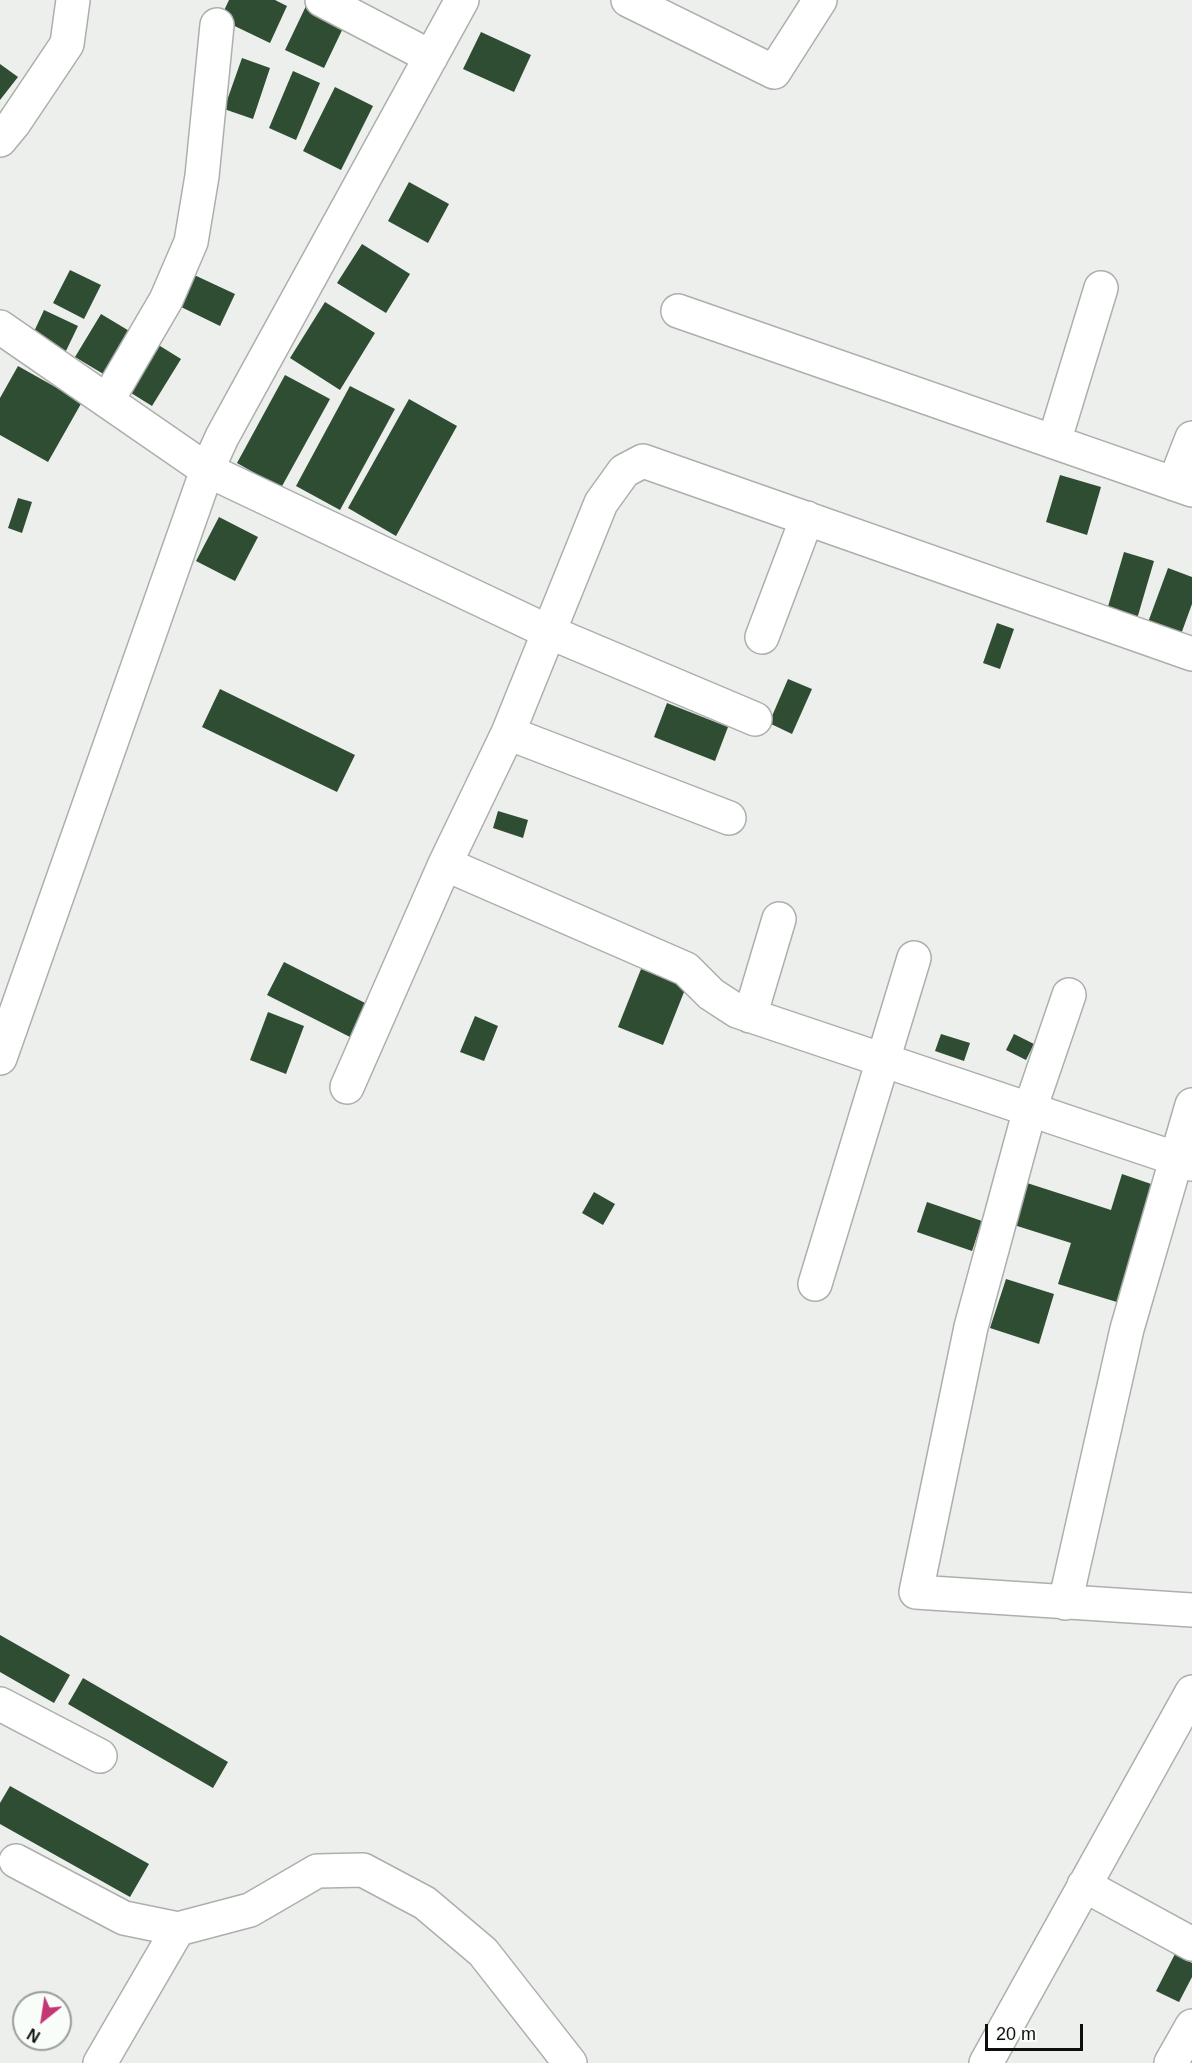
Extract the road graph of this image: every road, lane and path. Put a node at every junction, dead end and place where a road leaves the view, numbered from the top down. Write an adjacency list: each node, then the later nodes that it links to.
1 (73, 0): 8 (street)
2 (322, 0): 7 (street)
3 (462, 0): 7 (street)
4 (628, 0): 5 (street)
5 (820, 0)
6 (217, 25): 12 (street)
7 (431, 57): 15 (street)
8 (0, 140)
9 (1101, 288): 14 (street)
10 (678, 311): 14 (street)
11 (0, 327): 12 (street)
12 (107, 401): 15 (street)
13 (1192, 438): 16 (street)
14 (1054, 442): 16 (street)
15 (207, 470): 18 (street); 29 (street)
16 (1183, 487)
17 (807, 518): 18 (street); 19 (street); 20 (street)
18 (549, 632): 21 (street); 22 (street)
19 (762, 637)
20 (1192, 654)
21 (755, 719)
22 (508, 733): 23 (street); 24 (street)
23 (729, 819)
24 (445, 864): 28 (street); 31 (street)
25 (779, 919): 28 (street)
26 (914, 958): 30 (street)
27 (1069, 995): 33 (street)
28 (750, 1016): 30 (street)
29 (0, 1058)
30 (883, 1060): 33 (street); 35 (street)
31 (347, 1087)
32 (1192, 1105): 34 (street)
33 (1030, 1109): 34 (street); 36 (street)
34 (1184, 1161): 36 (street)
35 (815, 1284)
36 (1065, 1603): 37 (street)
37 (1192, 1610)
38 (1192, 1692): 42 (street)
39 (0, 1704): 40 (street)
40 (100, 1756)
41 (16, 1861): 43 (street)
42 (1084, 1885): 44 (street); 48 (street)
43 (178, 1929): 46 (street); 47 (street)
44 (1192, 1944)
45 (1192, 2026): 49 (street)
46 (100, 2063)
47 (570, 2063)
48 (986, 2063)
49 (1171, 2063)

